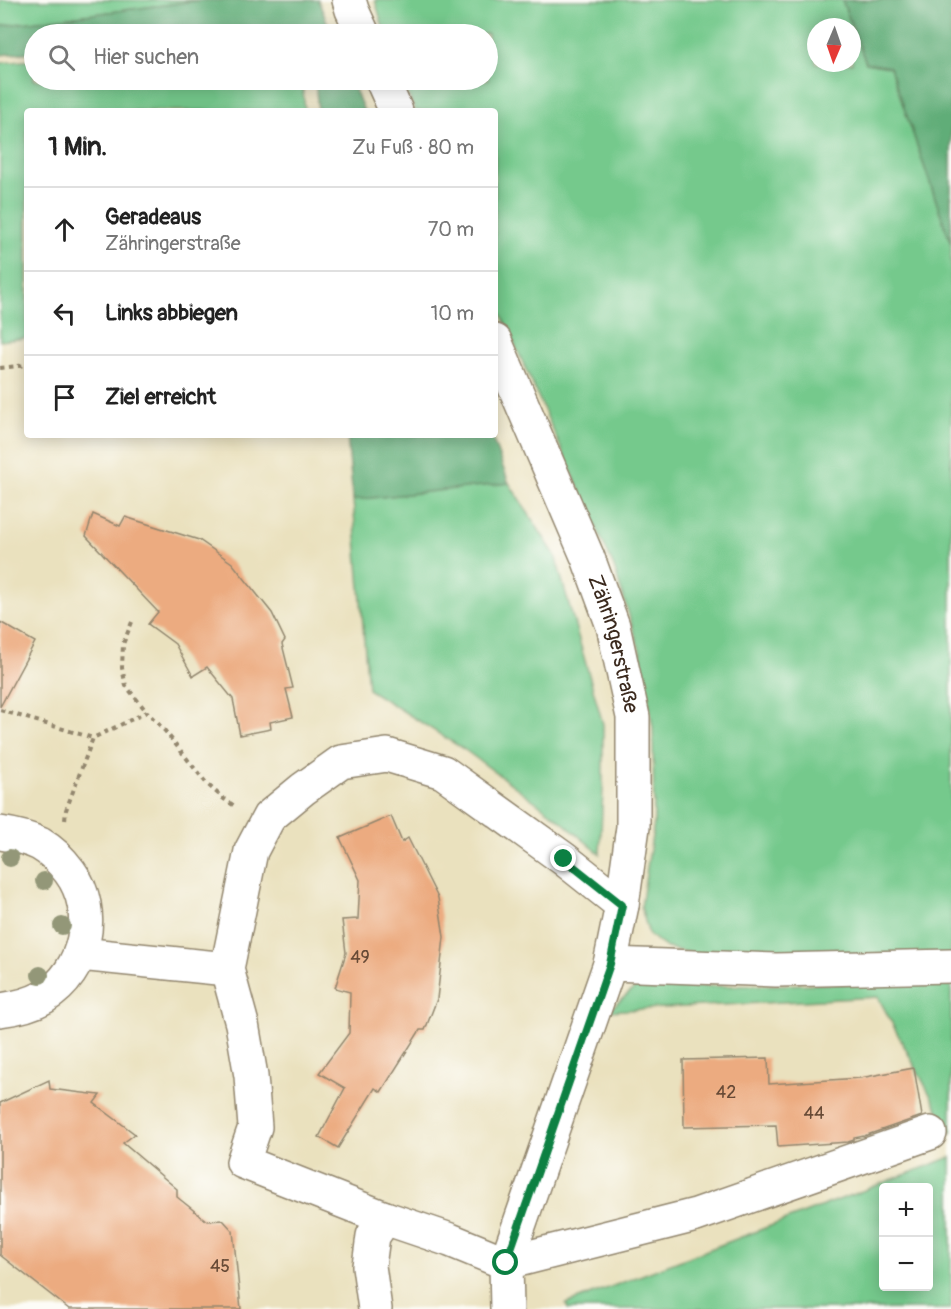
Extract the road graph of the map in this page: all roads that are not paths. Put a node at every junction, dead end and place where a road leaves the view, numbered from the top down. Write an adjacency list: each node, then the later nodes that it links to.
1 (349, 0): 2 (street)
2 (358, 24)
3 (387, 90): 4 (street)
4 (395, 108)
5 (498, 348): 7 (street, Zähringerstraße)
6 (0, 834): 8 (street)
7 (622, 905): 9 (street, Zähringerstraße); 11 (street)
8 (80, 954): 11 (street); 12 (street)
9 (610, 964): 10 (street); 15 (street, Zähringerstraße)
10 (951, 966)
11 (227, 969): 14 (street)
12 (0, 1010)
13 (930, 1133): 15 (street)
14 (386, 1218): 15 (street); 16 (street)
15 (506, 1263): 17 (street, Zähringerstraße); 18 (street)
16 (375, 1309)
17 (507, 1309)
18 (526, 1309)

